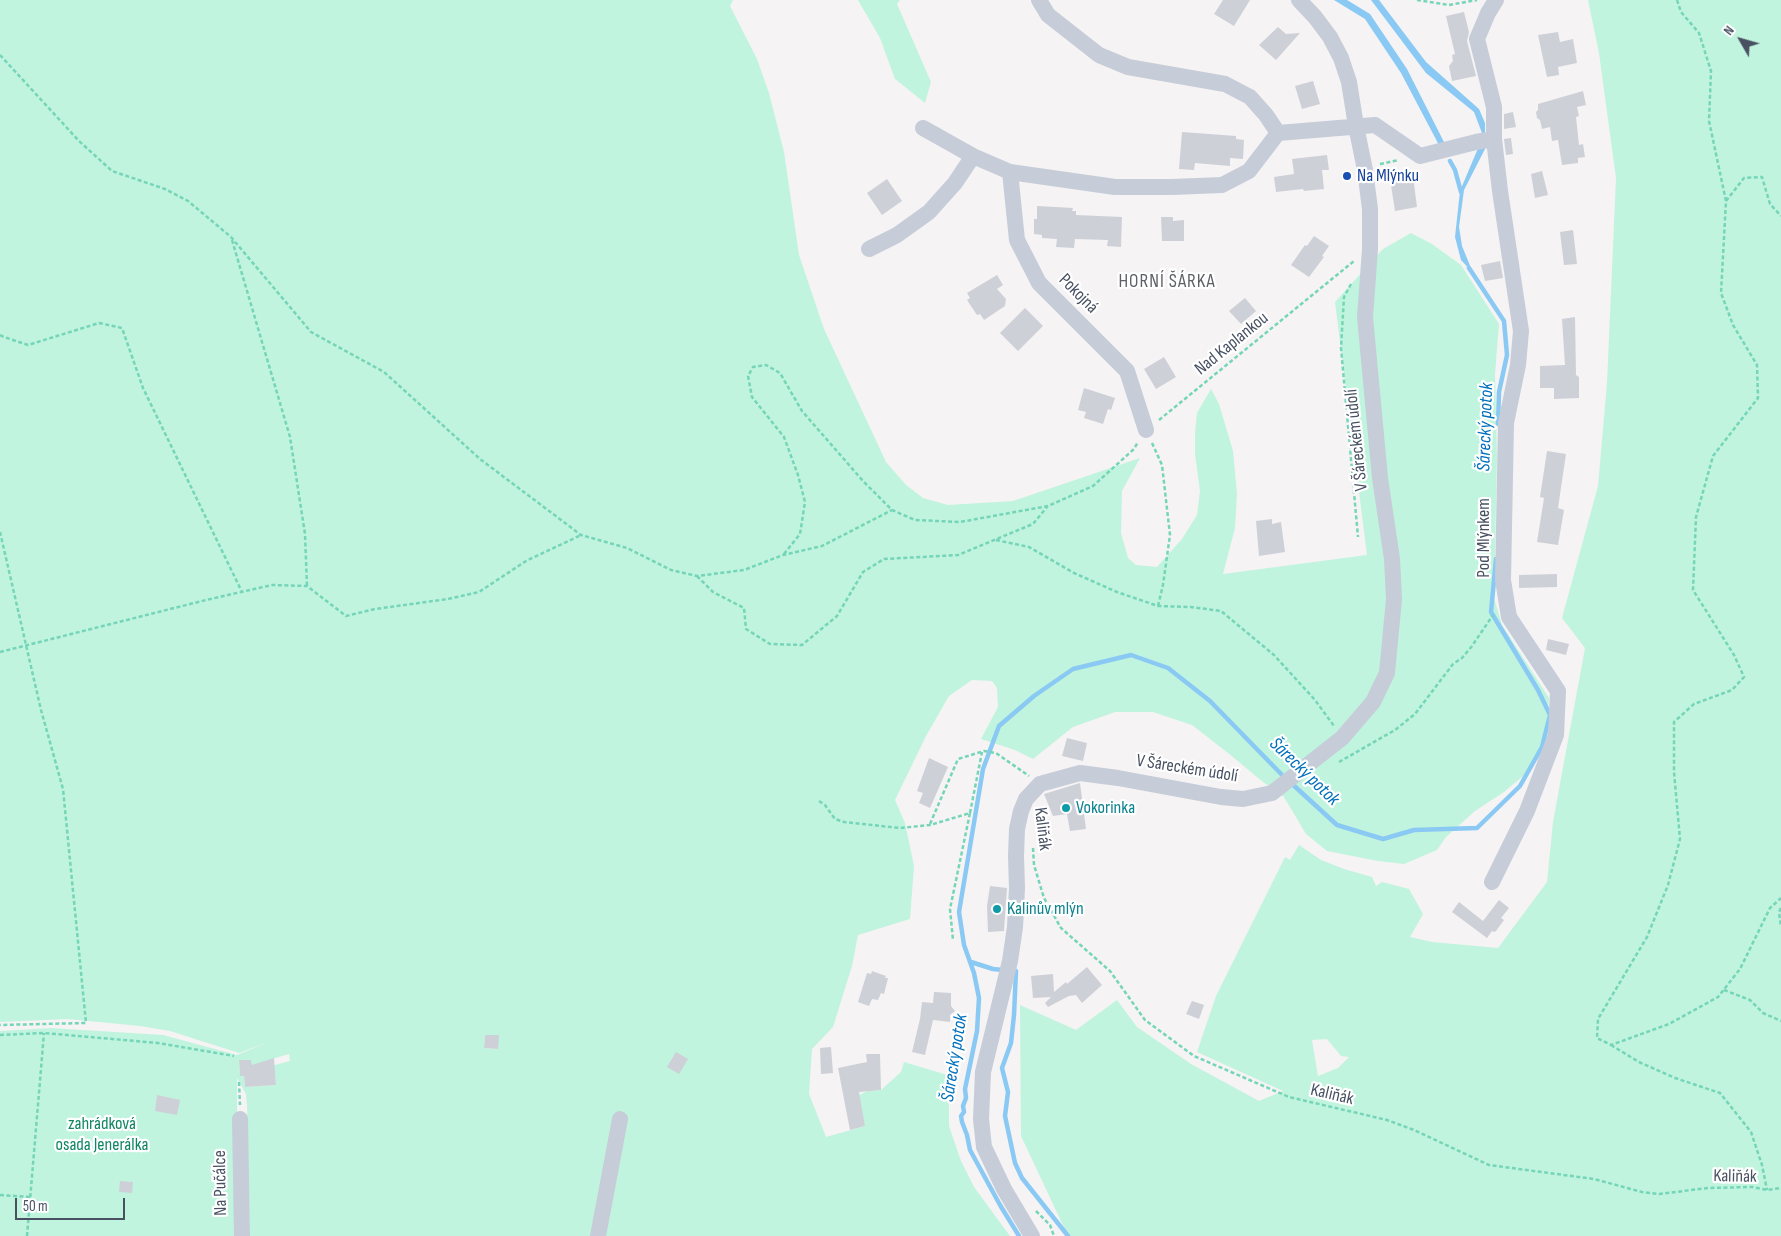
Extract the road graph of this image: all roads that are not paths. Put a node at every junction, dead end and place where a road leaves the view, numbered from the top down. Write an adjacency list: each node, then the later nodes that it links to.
1 (1039, 0): 6 (street)
2 (1299, 0): 4 (street, V Šáreckém údolí)
3 (1496, 0): 7 (street, Pod Mlýnkem)
4 (1356, 126): 6 (street); 7 (street); 17 (street, V Šáreckém údolí)
5 (923, 128): 8 (street)
6 (1278, 133): 9 (street)
7 (1486, 140): 12 (street, Pod Mlýnkem)
8 (973, 156): 9 (street); 10 (street)
9 (1010, 172): 11 (street, Pokojná)
10 (869, 249)
11 (1146, 430)
12 (1492, 882)
13 (620, 1120): 16 (street)
14 (240, 1125): 15 (street, Na Pučálce)
15 (242, 1236)
16 (598, 1236)
17 (1032, 1236)

